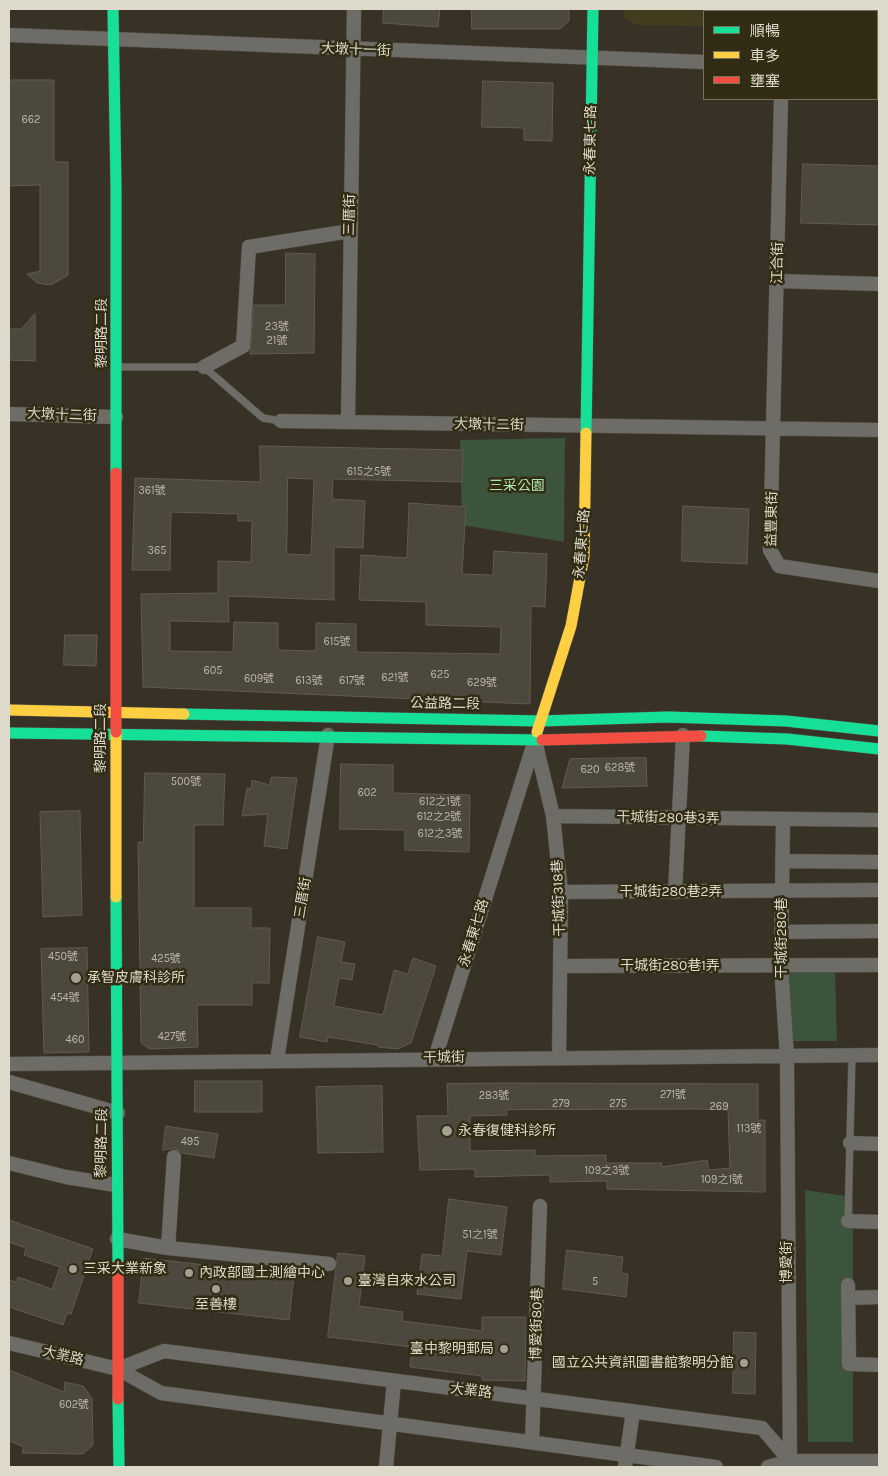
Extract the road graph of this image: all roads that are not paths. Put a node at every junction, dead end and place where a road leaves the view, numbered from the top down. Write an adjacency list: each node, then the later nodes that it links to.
1 (113, 9): 5 (main road, 黎明路二段)
2 (354, 9): 6 (street, 三厝街)
3 (593, 9): 7 (main road, 永春東七路)
4 (9, 35): 5 (street, 大墩十一街)
5 (115, 40): 6 (street, 大墩十一街); 13 (main road, 黎明路二段)
6 (353, 49): 7 (street, 大墩十一街); 10 (street, 三厝街)
7 (592, 59): 8 (street, 大墩十一街); 19 (main road, 永春東七路)
8 (703, 62)
9 (781, 100): 11 (street, 江合街)
10 (350, 231): 14 (street); 18 (street, 三厝街)
11 (777, 281): 12 (street); 20 (street, 江合街)
12 (879, 284)
13 (117, 367): 14 (lane); 16 (main road, 黎明路二段)
14 (204, 367): 17 (lane, 大墩十二街)
15 (9, 414): 16 (street, 大墩十二街)
16 (116, 417): 24 (main road, 黎明路二段)
17 (281, 421): 18 (street, 大墩十二街)
18 (348, 422): 19 (street, 大墩十二街)
19 (587, 426): 20 (street, 大墩十二街); 25 (main road, 永春東七路)
20 (774, 428): 21 (street, 大墩十二街); 22 (street, 益豐東街)
21 (879, 430)
22 (879, 581)
23 (9, 710): 24 (main road, 公益路二段)
24 (116, 711): 25 (main road, 公益路二段); 28 (main road, 黎明路二段)
25 (540, 721): 26 (main road, 公益路二段); 31 (main road, 永春東七路)
26 (879, 731)
27 (9, 733): 28 (main road)
28 (116, 733): 30 (main road); 54 (main road, 黎明路二段)
29 (683, 735): 31 (main road); 32 (main road); 34 (street)
30 (328, 736): 31 (main road); 53 (street, 三厝街)
31 (535, 740): 33 (street, 干城街318巷); 51 (street, 永春東七路)
32 (879, 749)
33 (553, 816): 34 (street, 干城街280巷3弄); 41 (street, 干城街318巷)
34 (679, 819): 35 (street, 干城街280巷3弄); 42 (street)
35 (783, 819): 36 (street, 干城街280巷3弄); 37 (street, 干城街280巷)
36 (879, 820)
37 (782, 861): 38 (street); 40 (street, 干城街280巷)
38 (879, 862)
39 (879, 890): 40 (street, 干城街280巷2弄)
40 (782, 891): 42 (street, 干城街280巷2弄); 44 (street, 干城街280巷)
41 (561, 892): 42 (street, 干城街280巷2弄); 47 (street, 干城街318巷)
42 (675, 892)
43 (879, 931): 44 (street)
44 (781, 932): 45 (street, 干城街280巷)
45 (781, 965): 46 (street, 干城街280巷1弄); 47 (street, 干城街280巷1弄); 50 (street, 干城街280巷)
46 (879, 965)
47 (560, 966): 52 (street, 干城街318巷)
48 (852, 1055): 49 (street, 干城街); 50 (street, 干城街); 58 (lane)
49 (879, 1055)
50 (787, 1057): 52 (street, 干城街); 80 (street, 博愛街)
51 (435, 1058): 52 (street, 干城街); 53 (street, 干城街)
52 (559, 1058)
53 (278, 1060): 54 (street, 干城街)
54 (118, 1063): 55 (street, 干城街); 57 (main road, 黎明路二段)
55 (9, 1064)
56 (9, 1082): 57 (street)
57 (118, 1113): 62 (main road, 黎明路二段)
58 (850, 1144): 59 (street); 64 (lane)
59 (879, 1144)
60 (174, 1157): 67 (street)
61 (9, 1163): 62 (street)
62 (116, 1185): 66 (main road, 黎明路二段)
63 (540, 1206): 74 (street, 博愛街80巷)
64 (848, 1221): 65 (street)
65 (879, 1222)
66 (117, 1239): 67 (street); 72 (main road, 黎明路二段)
67 (168, 1248): 68 (street)
68 (329, 1264)
69 (879, 1297): 71 (street)
70 (9, 1343): 72 (street, 大業路)
71 (879, 1364)
72 (118, 1369): 73 (street, 大業路); 76 (street, 大業路); 81 (main road, 黎明路二段)
73 (394, 1380): 74 (street, 大業路); 76 (street)
74 (535, 1399): 75 (street, 大業路); 77 (street, 博愛街80巷)
75 (633, 1411): 78 (street); 80 (street, 大業路)
76 (390, 1423): 77 (street, 大業路); 82 (street)
77 (532, 1442): 78 (street, 大業路)
78 (626, 1461): 83 (street, 大業路)
79 (879, 1461): 80 (street)
80 (790, 1464): 84 (street)
81 (118, 1467)
82 (386, 1467)
83 (716, 1467)
84 (768, 1467)

